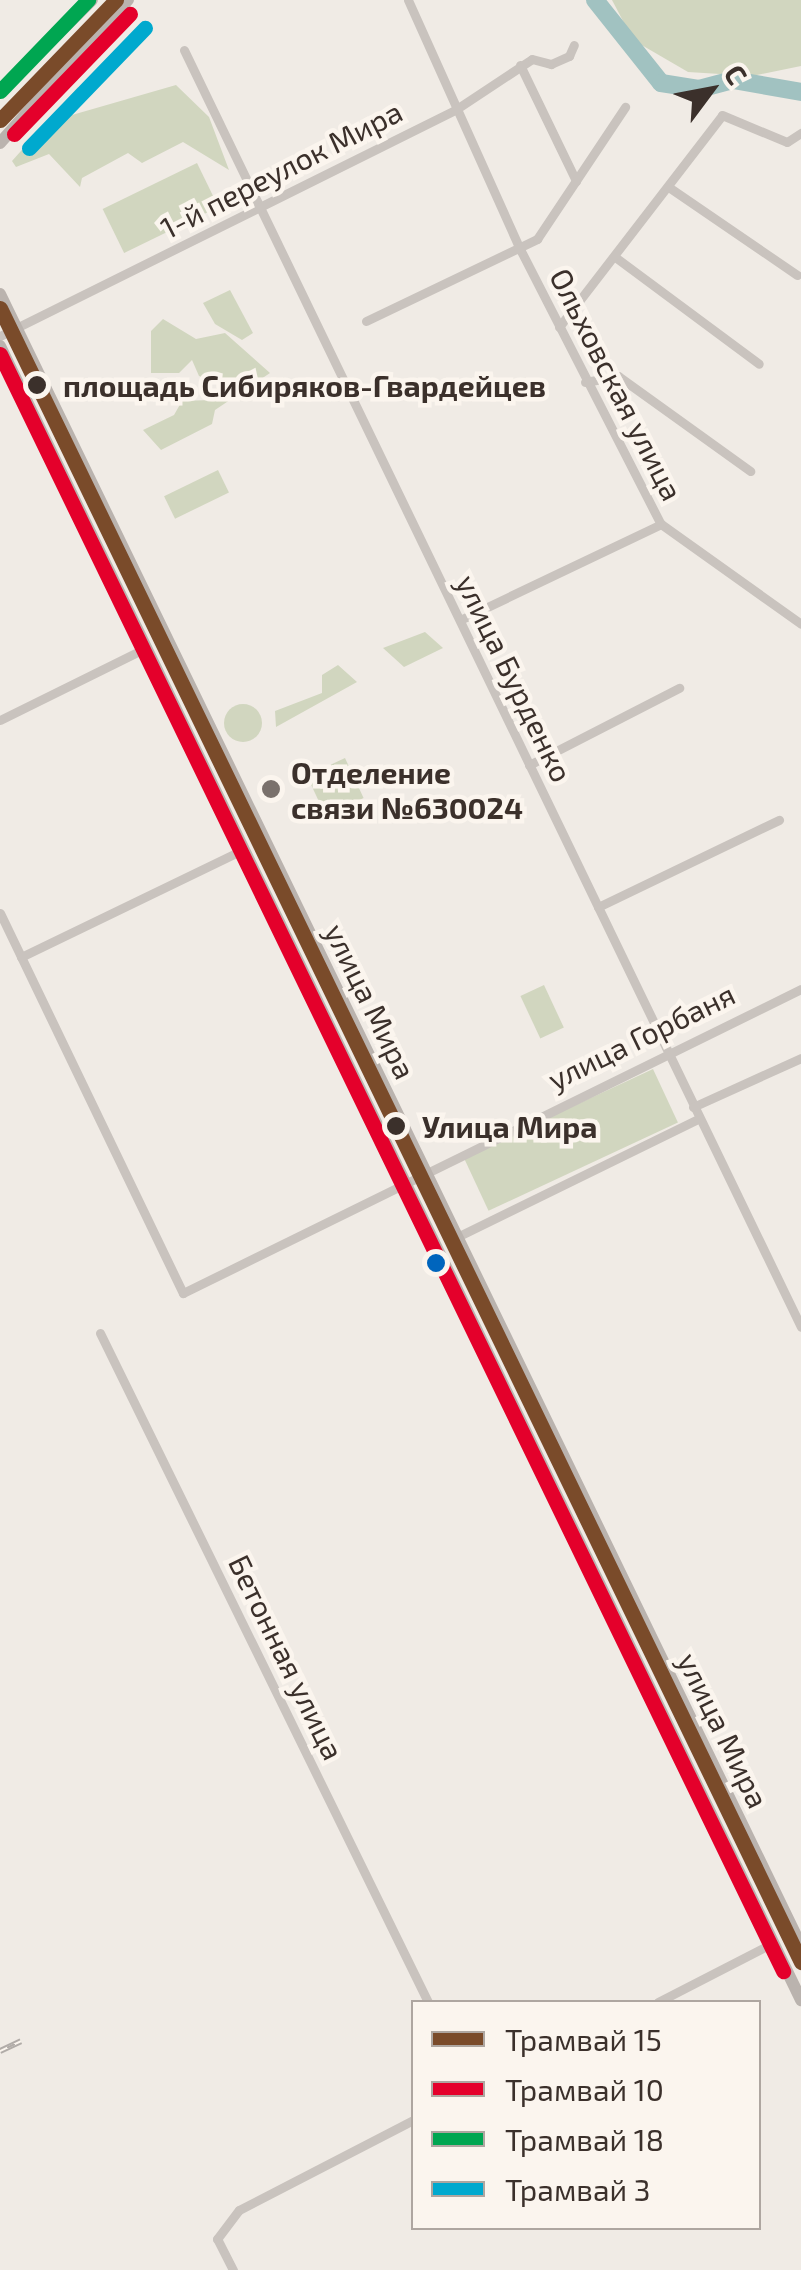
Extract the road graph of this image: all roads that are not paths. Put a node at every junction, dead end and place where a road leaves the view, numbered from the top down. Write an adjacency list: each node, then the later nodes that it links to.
1 (92, 0): 7 (street)
2 (128, 0): 11 (street)
3 (408, 0): 9 (street, Ольховская улица)
4 (574, 45): 6 (street, 1-й переулок Мира)
5 (184, 50): 14 (street, улица Бурденко)
6 (520, 64): 9 (street, 1-й переулок Мира); 12 (street)
7 (0, 92)
8 (625, 107): 12 (street)
9 (454, 110): 14 (street, 1-й переулок Мира); 15 (street, Ольховская улица)
10 (801, 134): 13 (street)
11 (0, 143)
12 (576, 182): 15 (street)
13 (670, 188): 16 (street); 17 (street)
14 (260, 208): 21 (street, 1-й переулок Мира); 28 (street, улица Бурденко)
15 (521, 251): 19 (street); 20 (street, Ольховская улица)
16 (615, 257): 20 (street); 24 (street)
17 (797, 275)
18 (0, 294): 21 (street, улица Мира)
19 (366, 321)
20 (559, 327): 25 (street, Ольховская улица)
21 (16, 328): 22 (street, 1-й переулок Мира); 44 (street, улица Мира)
22 (0, 336)
23 (0, 346): 30 (street, улица Мира)
24 (759, 364)
25 (585, 382): 26 (street); 27 (street, Ольховская улица)
26 (750, 471)
27 (661, 524): 28 (street); 29 (street, Ольховская улица)
28 (460, 620): 33 (street, улица Бурденко)
29 (801, 624)
30 (146, 648): 32 (street); 35 (street, улица Мира)
31 (679, 688): 33 (street)
32 (0, 720)
33 (529, 765): 36 (street, улица Бурденко)
34 (779, 820): 36 (street)
35 (244, 850): 38 (street); 45 (street, улица Мира)
36 (598, 907): 40 (street, улица Бурденко)
37 (0, 913): 38 (street)
38 (21, 957): 45 (street, улица Горбаня)
39 (801, 988): 40 (street, улица Горбаня)
40 (667, 1050): 42 (street, улица Бурденко); 44 (street, улица Горбаня)
41 (801, 1058): 42 (street)
42 (693, 1108): 43 (street, улица Бурденко)
43 (696, 1120): 46 (street); 47 (street, улица Бурденко)
44 (424, 1169): 45 (street, улица Горбаня); 46 (street, улица Мира)
45 (404, 1180): 50 (street, улица Мира)
46 (457, 1237): 49 (street, улица Мира)
47 (801, 1327)
48 (100, 1332): 51 (street, Бетонная улица)
49 (799, 1936): 50 (street)
50 (773, 1944): 52 (street); 53 (street, улица Мира)
51 (427, 2000)
52 (662, 2000)
53 (801, 2000)
54 (411, 2122): 55 (street)
55 (234, 2270)

